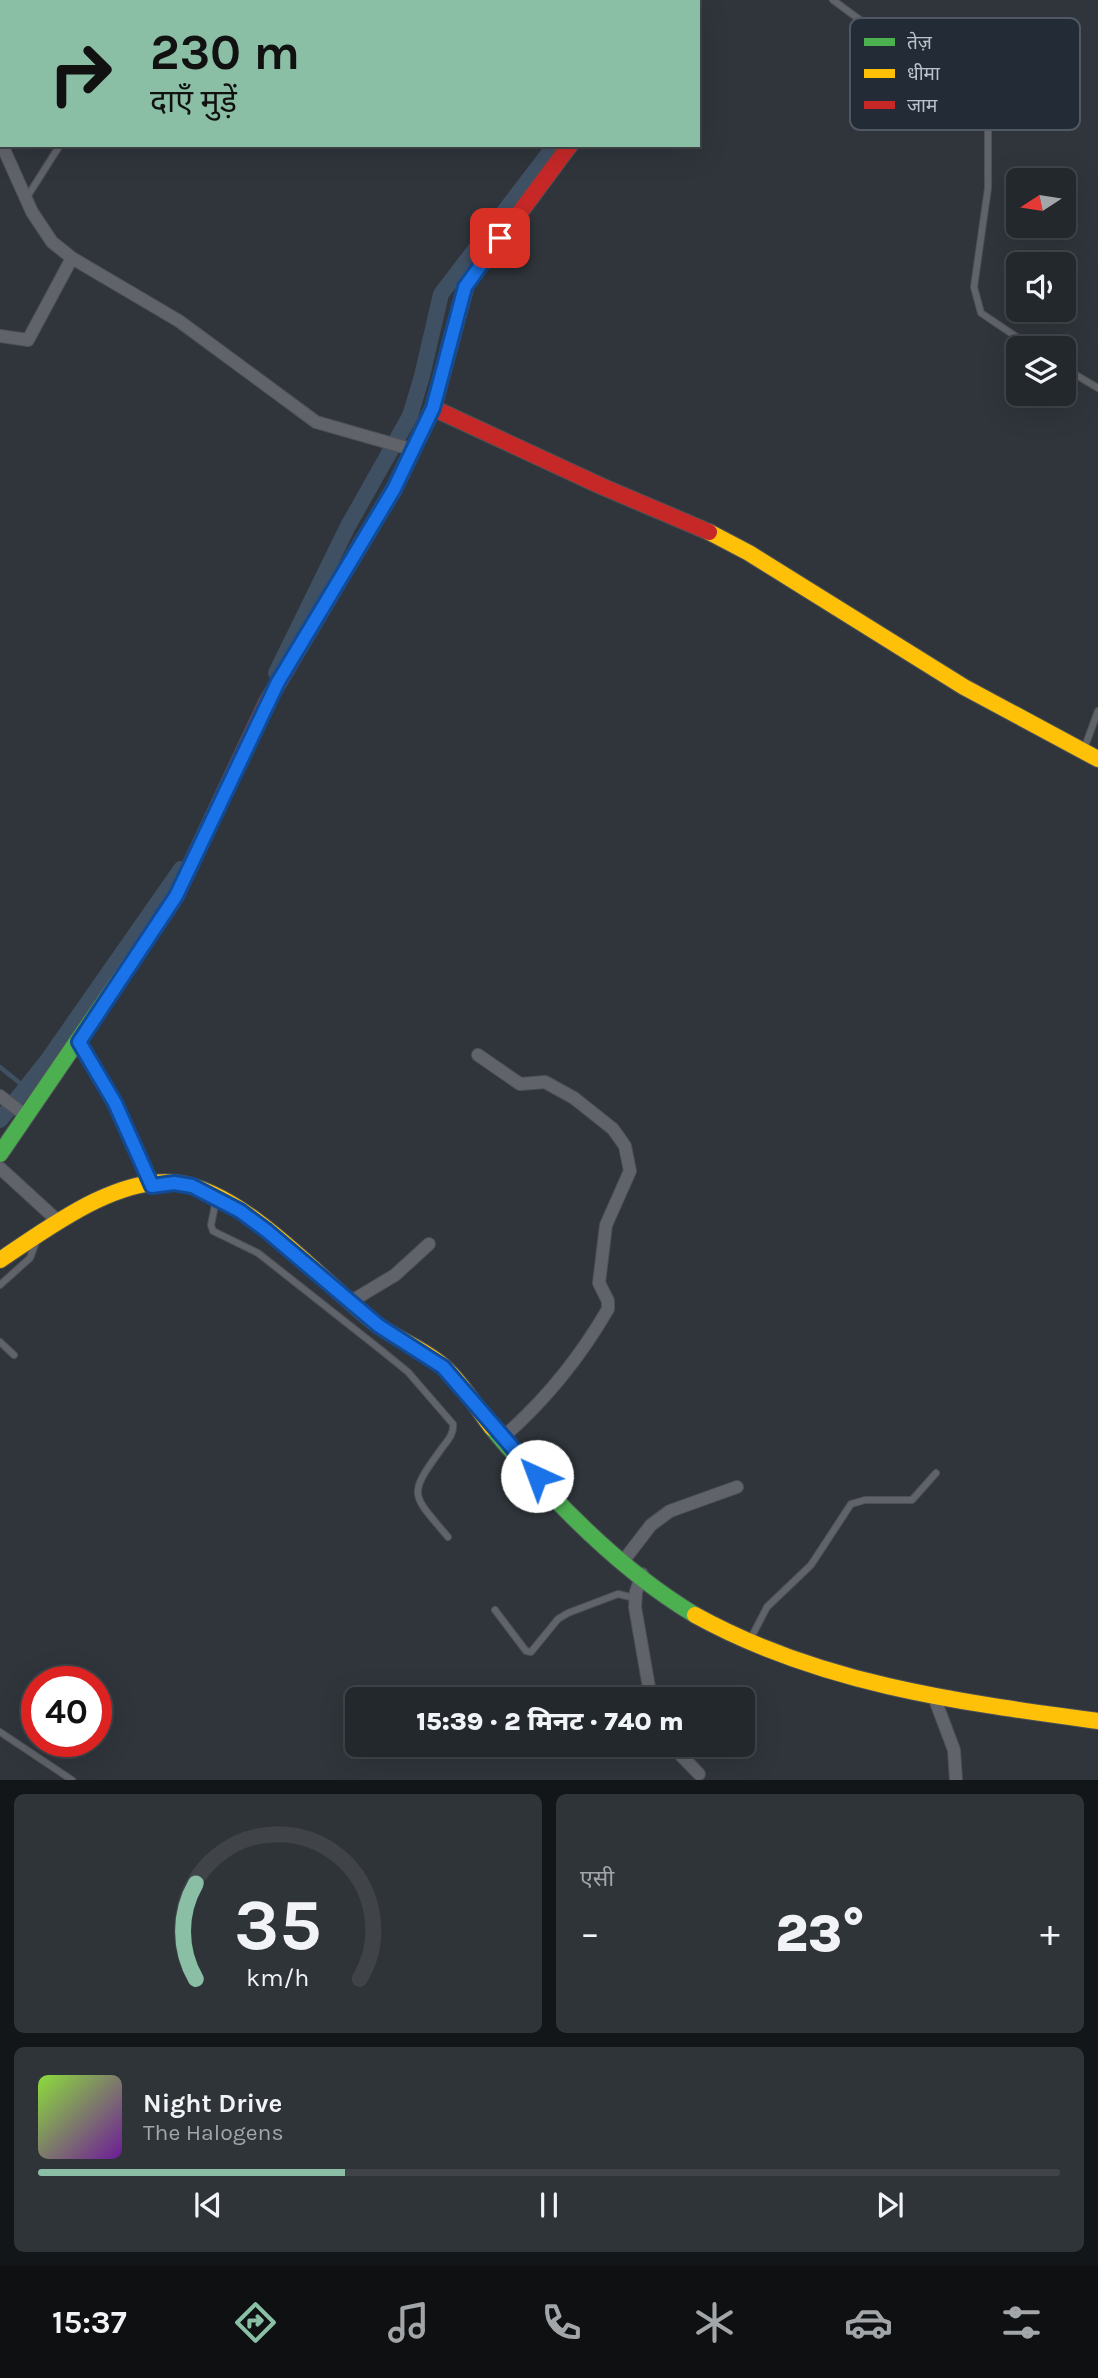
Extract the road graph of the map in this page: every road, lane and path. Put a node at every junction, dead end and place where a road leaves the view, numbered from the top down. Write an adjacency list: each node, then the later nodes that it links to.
1 (833, 0): 2 (lane)
2 (857, 18)
3 (988, 130): 10 (lane)
4 (3, 147): 7 (street)
5 (59, 147): 7 (lane)
6 (569, 147): 13 (street)
7 (26, 198): 8 (street)
8 (72, 258): 9 (street); 14 (street)
9 (0, 336)
10 (1015, 336)
11 (1076, 375): 12 (lane)
12 (1098, 388)
13 (433, 408): 14 (street); 16 (street)
14 (403, 445): 17 (street)
15 (1098, 711): 16 (lane)
16 (1091, 755)
17 (79, 1042): 20 (street); 23 (street)
18 (478, 1055): 33 (street)
19 (4, 1100): 20 (street)
20 (22, 1113): 21 (street)
21 (0, 1154)
22 (0, 1168): 25 (street)
23 (152, 1186): 24 (street); 25 (street)
24 (216, 1198): 30 (street); 36 (lane)
25 (59, 1222): 26 (street)
26 (38, 1235): 28 (street); 29 (lane)
27 (429, 1244): 30 (street)
28 (0, 1260)
29 (0, 1285)
30 (350, 1302): 33 (street)
31 (0, 1342): 32 (lane)
32 (14, 1355)
33 (502, 1438): 37 (street)
34 (936, 1473): 41 (lane)
35 (737, 1487): 37 (street)
36 (448, 1537)
37 (624, 1560): 38 (street)
38 (642, 1574): 39 (street); 41 (street)
39 (635, 1598): 40 (lane); 42 (street)
40 (495, 1610)
41 (749, 1642): 43 (street)
42 (648, 1687)
43 (934, 1697): 44 (street); 49 (street)
44 (1098, 1721)
45 (0, 1732): 48 (lane)
46 (683, 1757): 47 (street)
47 (699, 1774)
48 (72, 1780)
49 (957, 1780)

